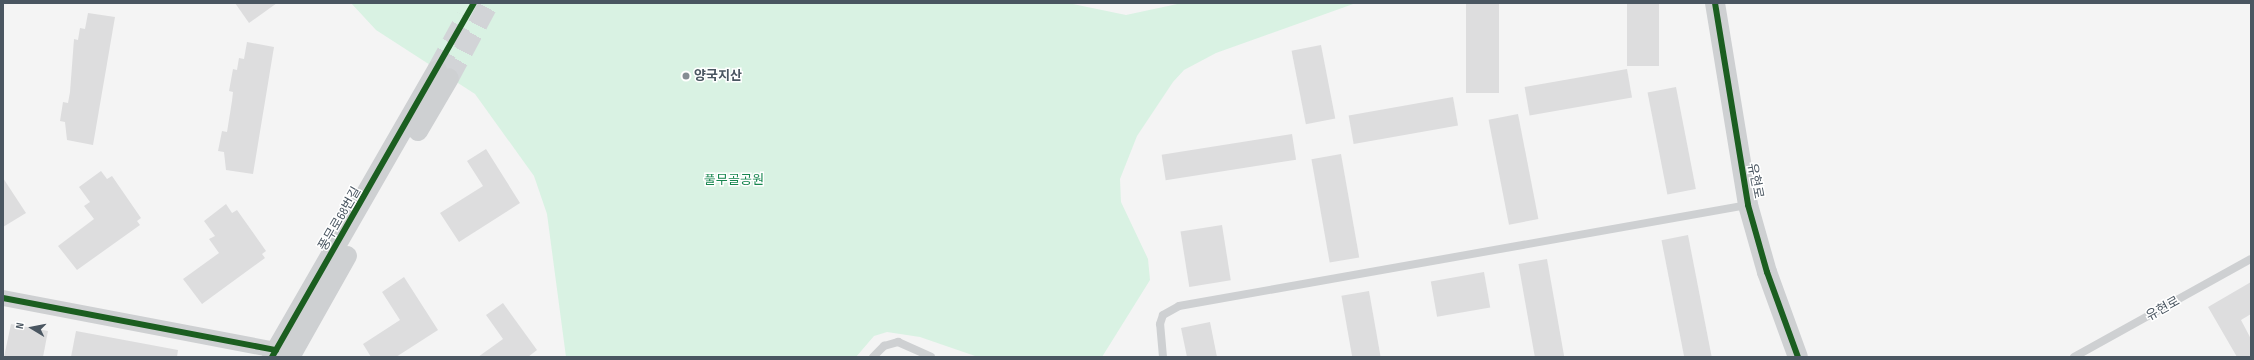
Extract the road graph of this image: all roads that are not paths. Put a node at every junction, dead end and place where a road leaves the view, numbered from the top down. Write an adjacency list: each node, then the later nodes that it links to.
1 (1715, 3): 3 (street, 유현로)
2 (443, 74): 6 (street, 풍무로68번길)
3 (1748, 204): 9 (lane); 10 (street, 유현로)
4 (2251, 259): 11 (lane, 유현로)
5 (3, 298): 6 (street)
6 (285, 355)
7 (873, 357): 8 (lane)
8 (931, 357)
9 (1163, 357)
10 (1798, 357)
11 (2074, 357)

